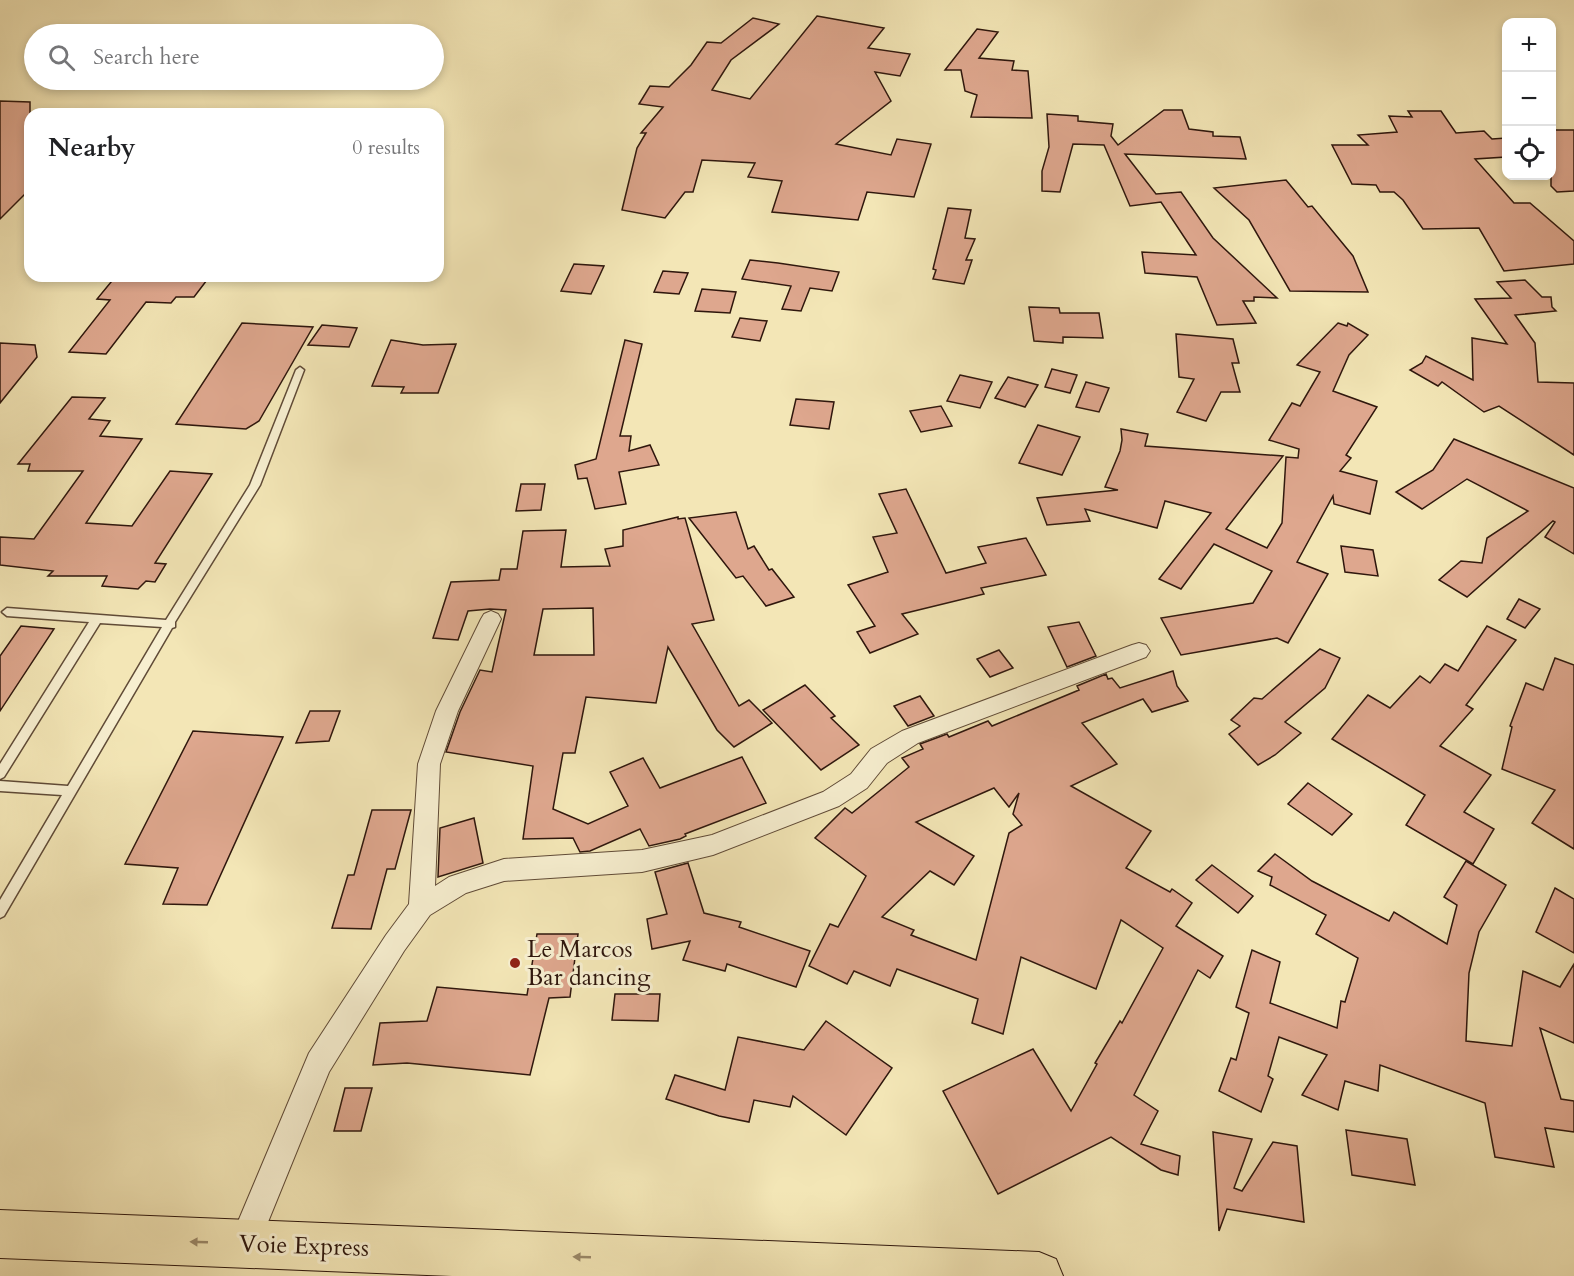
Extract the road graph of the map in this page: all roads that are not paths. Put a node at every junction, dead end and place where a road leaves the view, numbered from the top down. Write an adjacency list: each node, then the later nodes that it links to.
1 (300, 370): 5 (lane)
2 (7, 612): 4 (lane)
3 (491, 619): 10 (street)
4 (96, 620): 5 (lane); 7 (lane)
5 (171, 624): 9 (lane)
6 (1139, 651): 10 (street)
7 (0, 774)
8 (0, 786): 9 (lane)
9 (70, 791): 11 (lane)
10 (422, 907): 13 (street)
11 (0, 912)
12 (0, 1234): 13 (highway, Voie Express, one-way to 12)
13 (244, 1243): 14 (highway, Voie Express, one-way to 13)
14 (1039, 1276)

